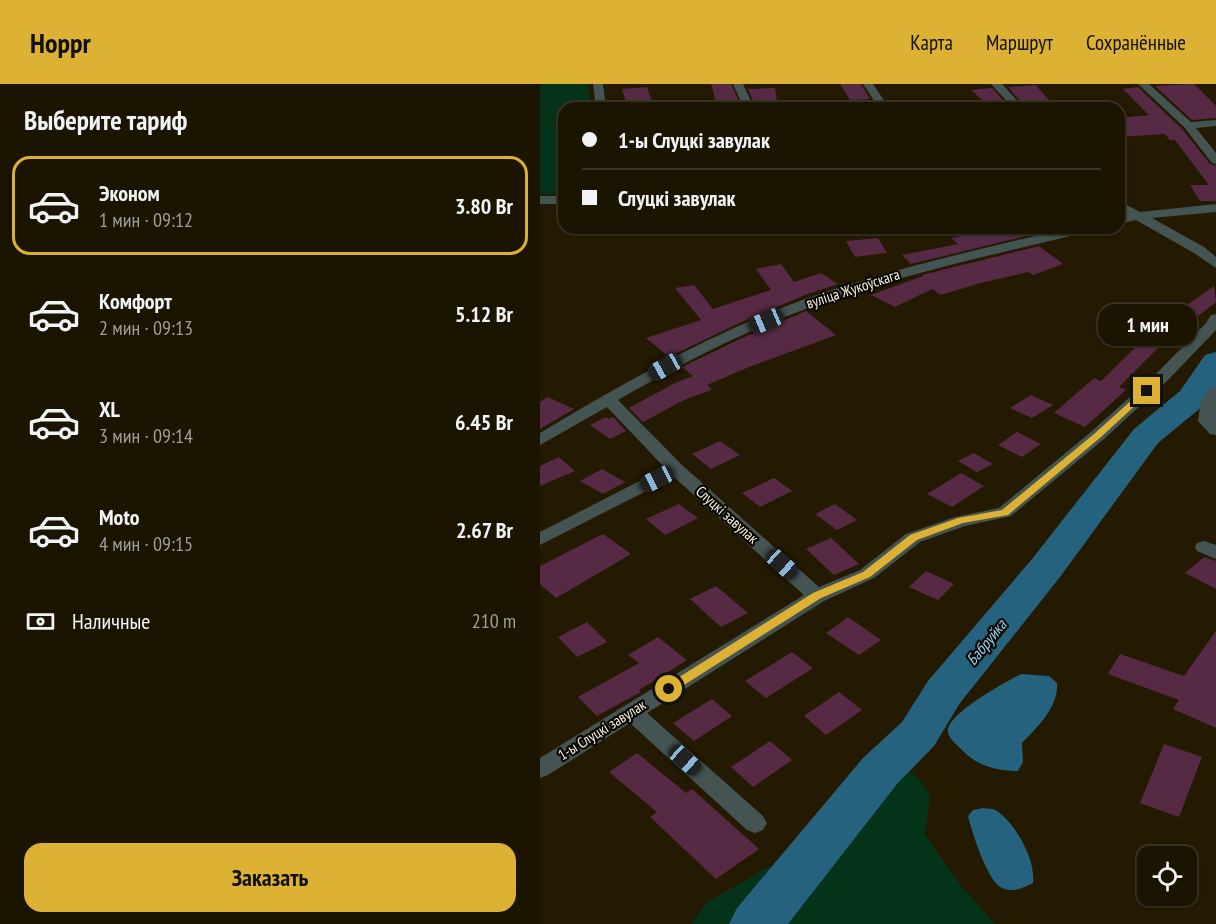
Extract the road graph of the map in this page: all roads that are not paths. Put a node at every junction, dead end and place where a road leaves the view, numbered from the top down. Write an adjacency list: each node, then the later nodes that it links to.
1 (598, 84): 6 (street)
2 (738, 84): 7 (street)
3 (868, 84): 8 (street)
4 (996, 84): 9 (street)
5 (1143, 84): 11 (street)
6 (600, 102)
7 (746, 102)
8 (880, 102)
9 (1013, 102)
10 (1216, 123): 11 (street)
11 (1188, 125): 12 (street)
12 (1216, 161)
13 (540, 200): 14 (street)
14 (558, 201)
15 (1216, 208): 17 (street)
16 (1125, 209): 17 (street)
17 (1137, 216): 18 (street); 20 (street)
18 (1125, 219)
19 (1060, 234): 23 (street, вуліца Жукоўскага)
20 (1216, 264)
21 (1216, 318): 28 (street)
22 (1216, 391): 24 (street)
23 (608, 399): 25 (street, вуліца Жукоўскага); 26 (street)
24 (1216, 430)
25 (540, 440)
26 (676, 470): 27 (street); 28 (street, Слуцкі завулак)
27 (540, 539)
28 (817, 596): 29 (street, 1-ы Слуцкі завулак)
29 (632, 712): 30 (street, 1-ы Слуцкі завулак); 31 (street)
30 (540, 769)
31 (755, 823)

